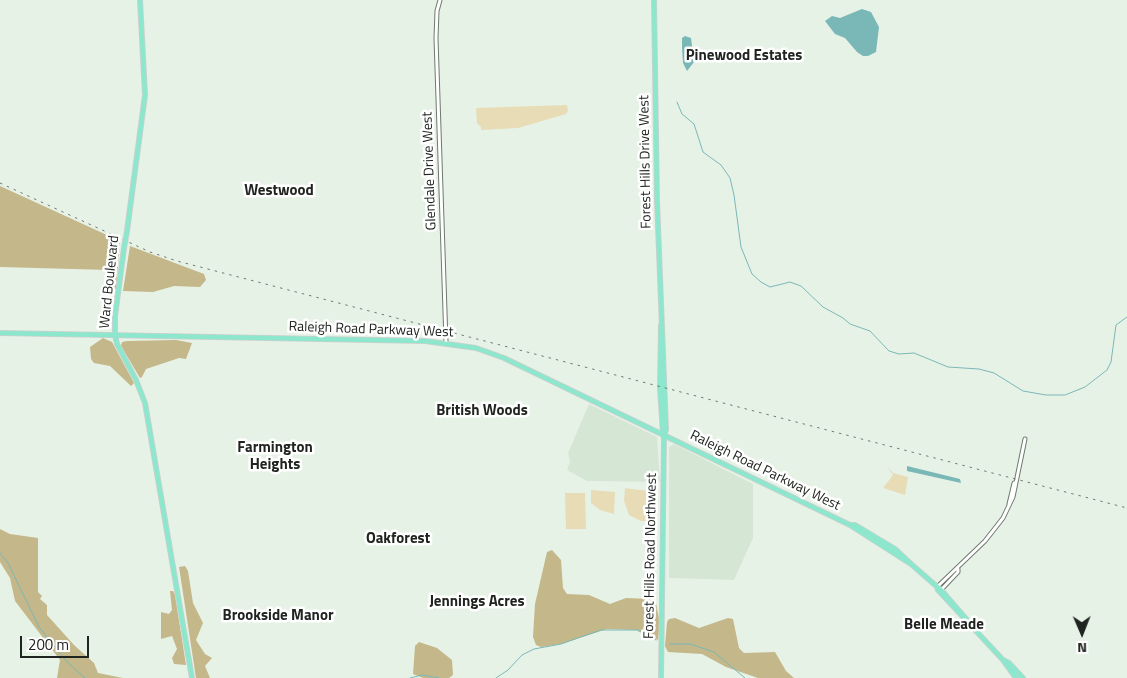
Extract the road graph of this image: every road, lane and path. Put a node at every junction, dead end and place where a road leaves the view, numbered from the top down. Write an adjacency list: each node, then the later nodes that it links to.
1 (140, 0): 5 (main road, Ward Boulevard, bridge)
2 (440, 0): 6 (street, Glendale Drive West)
3 (654, 0): 7 (main road, Forest Hills Drive West)
4 (0, 333): 5 (main road, Raleigh Road Parkway West)
5 (115, 335): 6 (main road, Raleigh Road Parkway West); 13 (main road, Ward Boulevard)
6 (446, 342): 7 (main road, Raleigh Road Parkway West)
7 (664, 435): 9 (main road, Raleigh Road Parkway West); 14 (main road, Forest Hills Road Northwest)
8 (1025, 439): 11 (street)
9 (850, 525): 10 (main road, Raleigh Road Parkway West); 10 (main road, Raleigh Road Parkway West)
10 (911, 564): 11 (main road, Raleigh Road Parkway West)
11 (938, 589): 12 (main road, Raleigh Road Parkway West)
12 (1003, 660): 15 (main road, Raleigh Road Parkway West); 16 (main road, Raleigh Road Parkway West)
13 (192, 678)
14 (661, 678)
15 (1016, 678)
16 (1023, 678)

